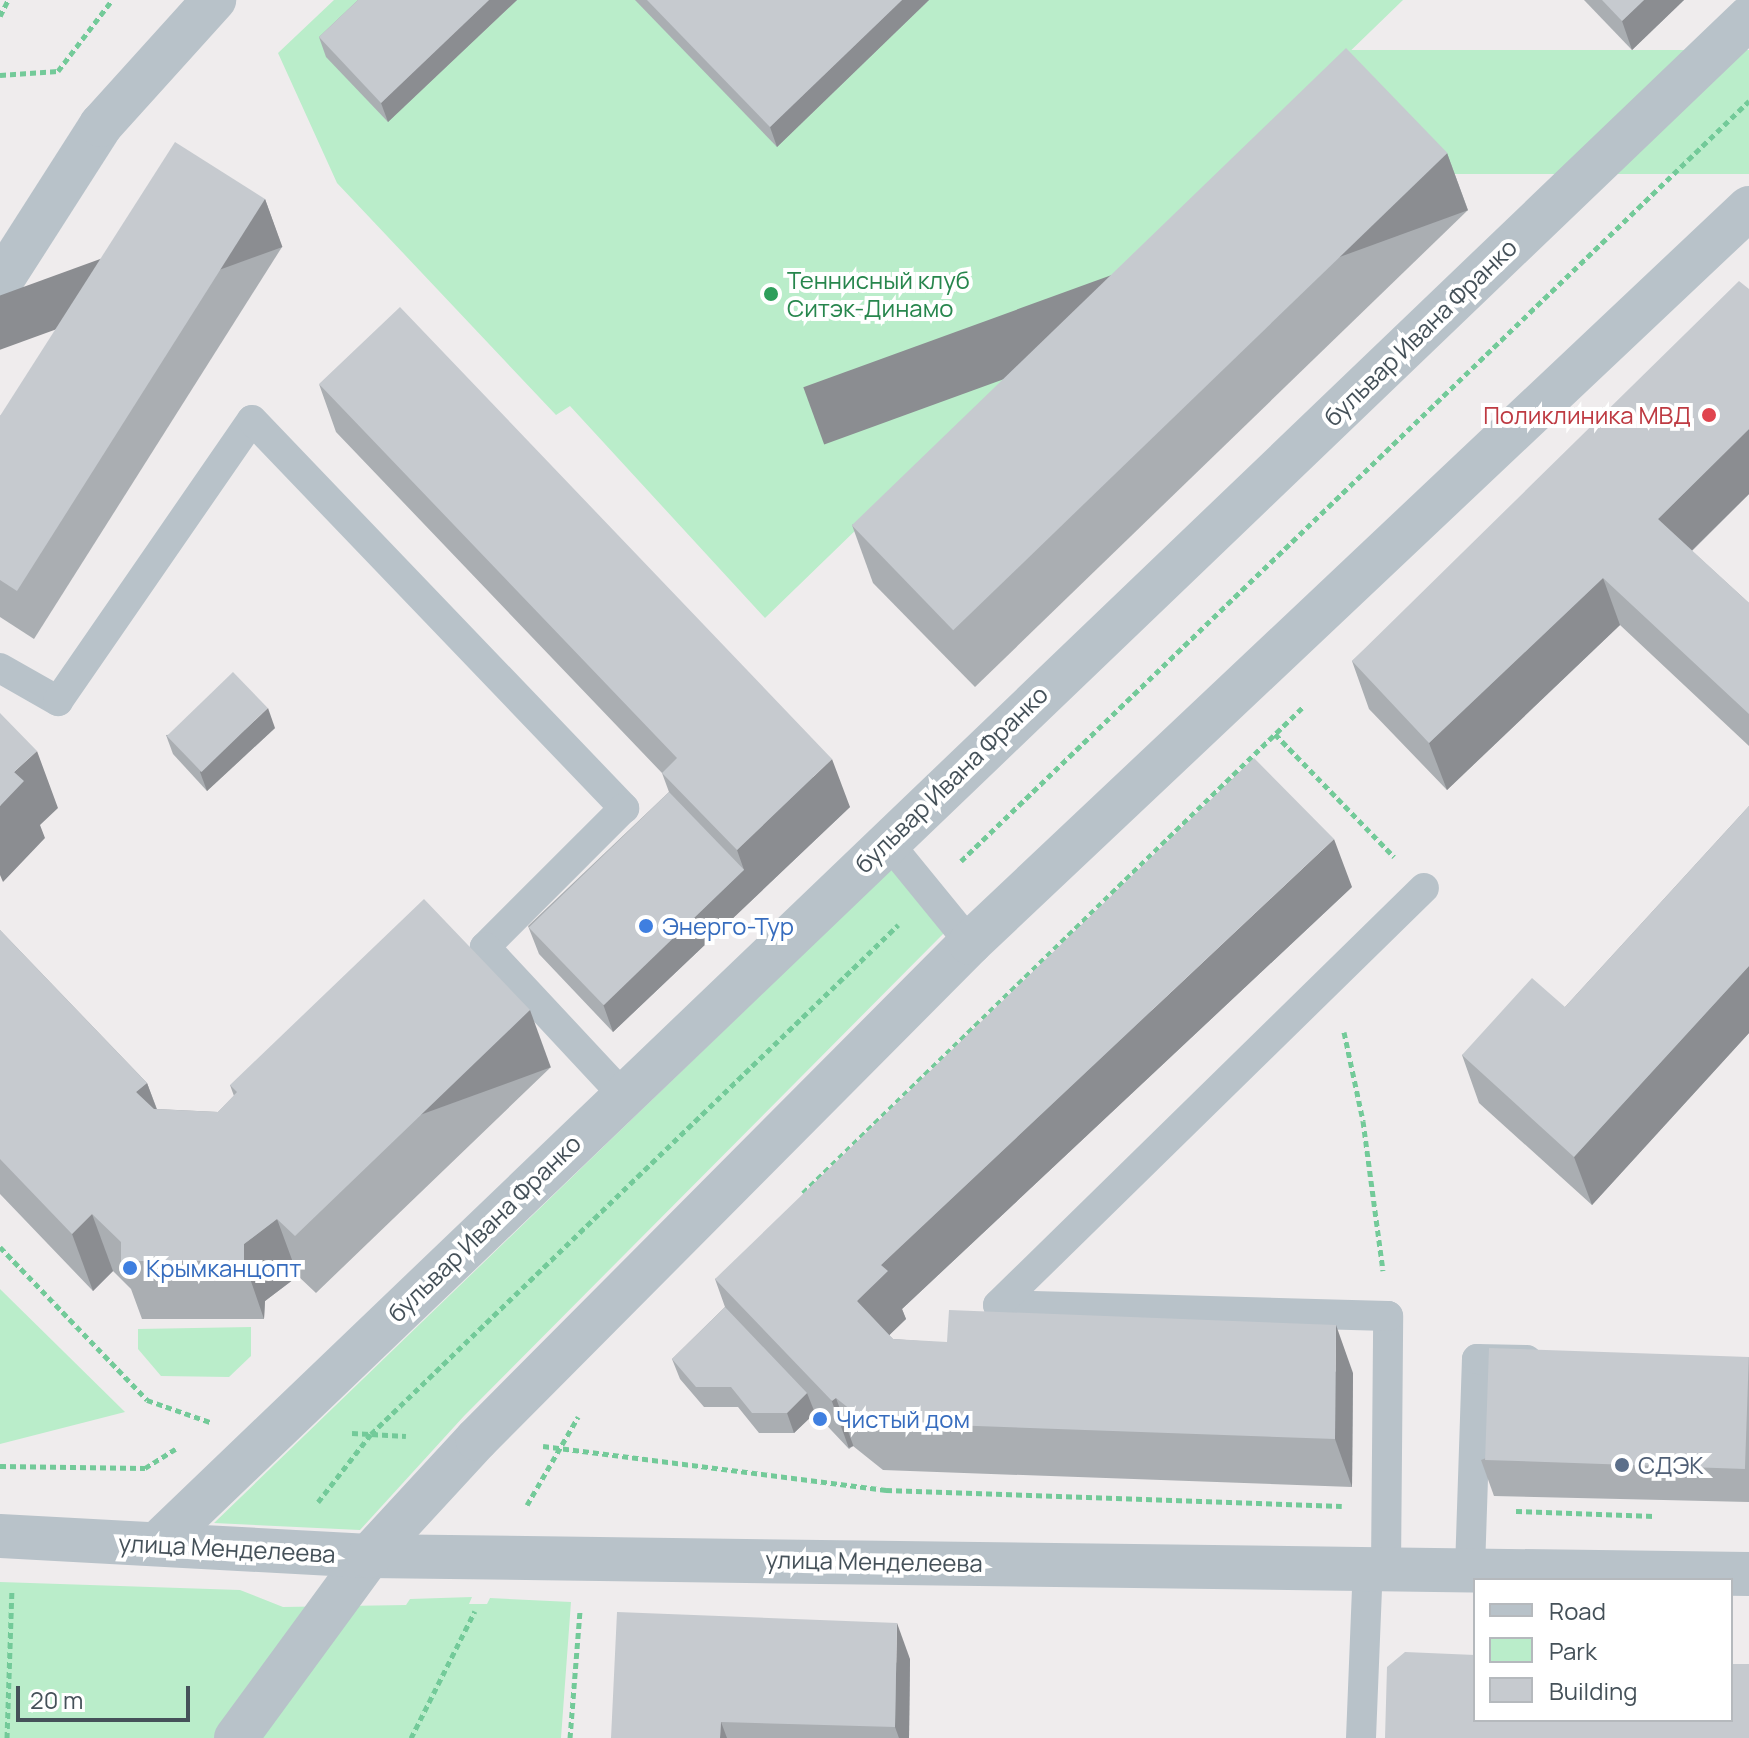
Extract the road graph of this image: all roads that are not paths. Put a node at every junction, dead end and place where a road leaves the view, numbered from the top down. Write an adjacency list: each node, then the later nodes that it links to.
1 (214, 0): 4 (street)
2 (1749, 18): 6 (street, бульвар Ивана Франко)
3 (1749, 208): 8 (street)
4 (0, 283)
5 (0, 668): 9 (lane)
6 (886, 840): 8 (lane); 9 (street, бульвар Ивана Франко)
7 (1424, 888): 14 (lane)
8 (970, 943): 13 (street)
9 (622, 1094): 12 (street, бульвар Ивана Франко)
10 (1557, 1360): 15 (lane)
11 (0, 1536): 12 (street, улица Менделеева)
12 (157, 1544): 13 (street, улица Менделеева)
13 (369, 1556): 14 (street, улица Менделеева); 17 (street)
14 (1377, 1568): 15 (street, улица Менделеева); 18 (lane)
15 (1470, 1569): 16 (street, улица Менделеева)
16 (1749, 1574)
17 (236, 1738)
18 (1361, 1738)

